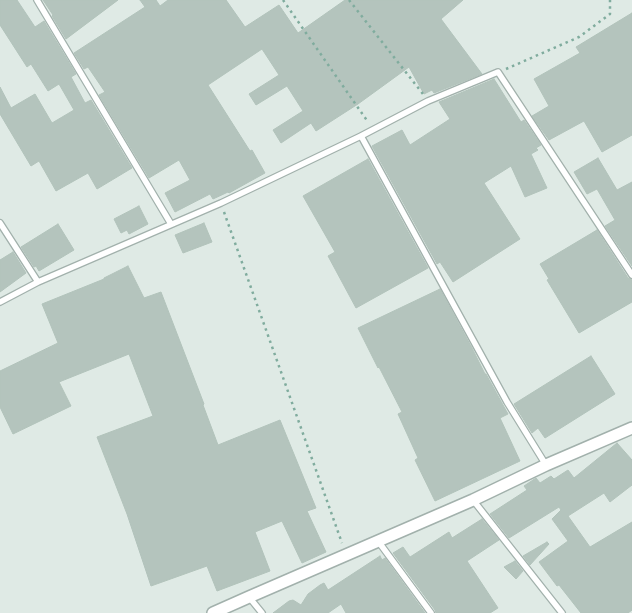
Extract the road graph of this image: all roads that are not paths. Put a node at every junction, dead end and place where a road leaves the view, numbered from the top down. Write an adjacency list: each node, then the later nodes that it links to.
1 (37, 0): 4 (lane)
2 (361, 136): 4 (lane); 5 (lane); 9 (lane)
3 (0, 223): 6 (lane)
4 (171, 224): 6 (lane)
5 (632, 275)
6 (38, 282): 7 (lane)
7 (0, 302)
8 (632, 428): 9 (street)
9 (546, 465): 10 (street)
10 (473, 500): 11 (street); 16 (lane)
11 (378, 541): 12 (street); 15 (lane)
12 (249, 597): 13 (street); 14 (lane)
13 (213, 613)
14 (262, 613)
15 (431, 613)
16 (562, 613)

